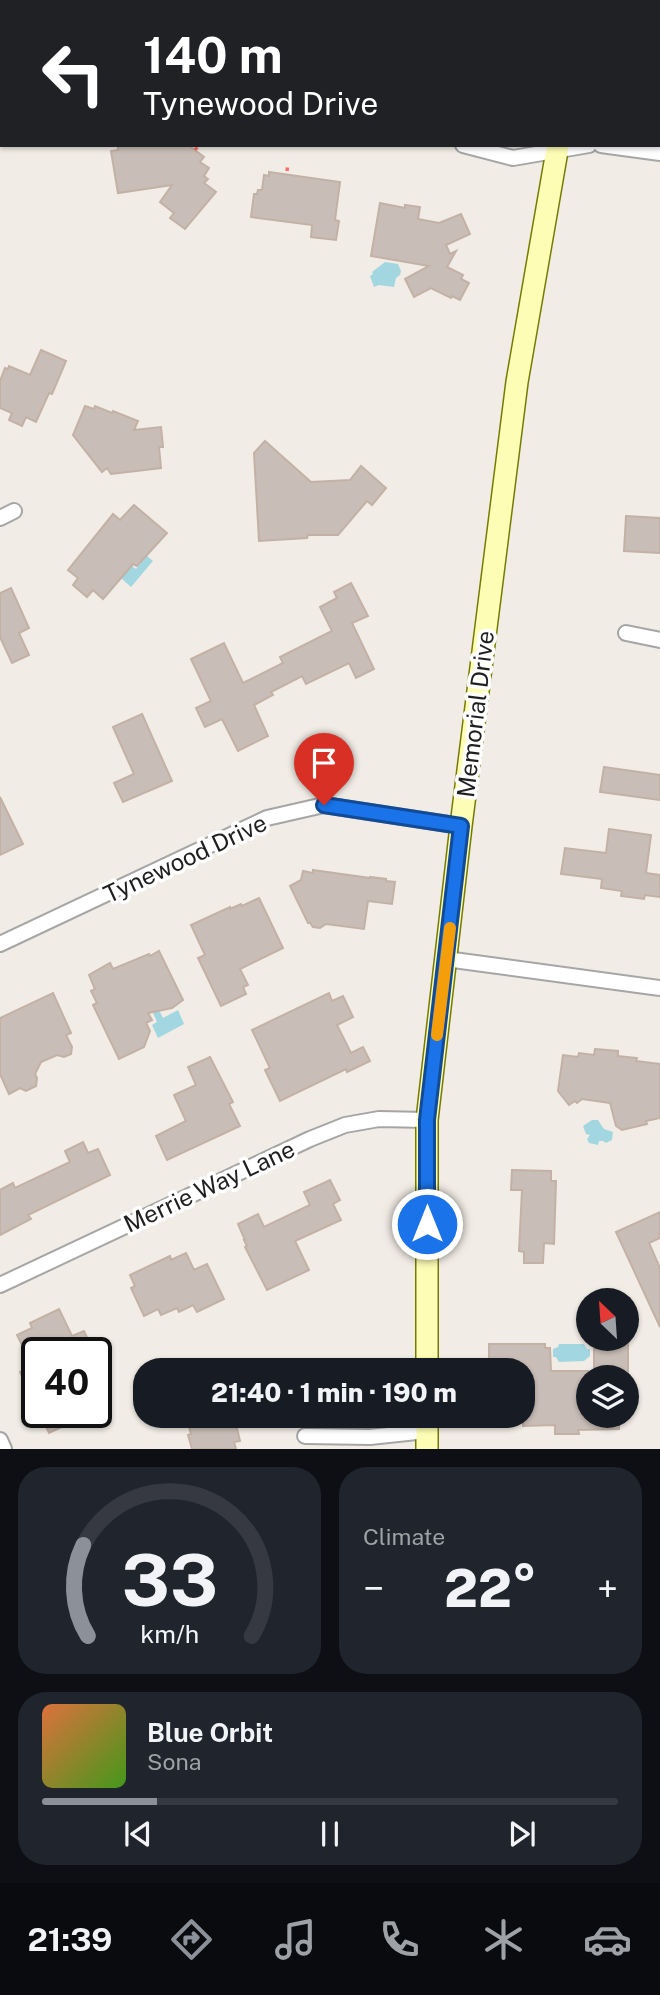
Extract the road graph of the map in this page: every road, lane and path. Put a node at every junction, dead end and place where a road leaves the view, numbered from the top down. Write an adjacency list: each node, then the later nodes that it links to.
1 (197, 147): 5 (path)
2 (471, 147): 4 (street)
3 (616, 147): 6 (street)
4 (557, 148): 13 (street, Memorial Drive)
5 (195, 150)
6 (660, 153)
7 (288, 164): 8 (path)
8 (288, 171)
9 (14, 511): 10 (street)
10 (0, 518)
11 (626, 633): 12 (street)
12 (660, 640)
13 (461, 826): 14 (street, Tynewood Drive); 15 (street, Memorial Drive)
14 (0, 944)
15 (446, 959): 16 (street); 17 (street, Memorial Drive)
16 (660, 988)
17 (427, 1120): 18 (street, Merrie Way Lane); 19 (street, Memorial Drive)
18 (0, 1285)
19 (427, 1358)
20 (427, 1432): 21 (street)
21 (305, 1436)
22 (0, 1440): 23 (street)
23 (4, 1449)

